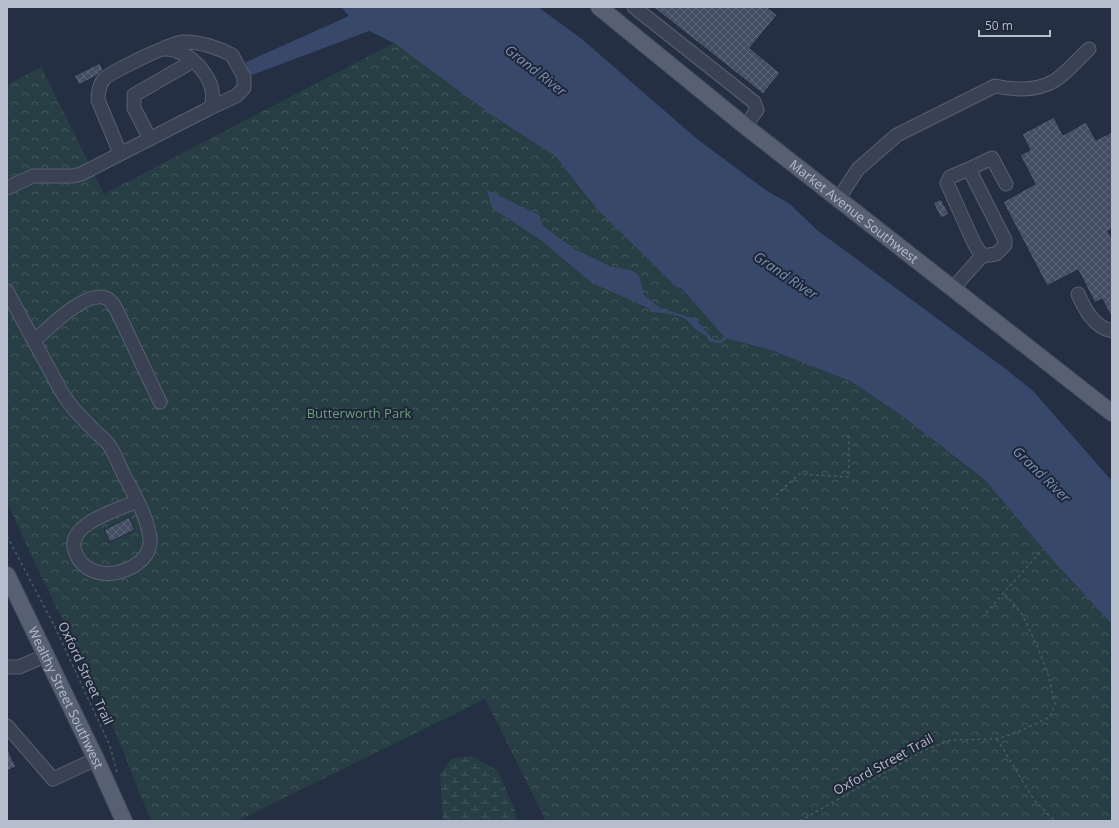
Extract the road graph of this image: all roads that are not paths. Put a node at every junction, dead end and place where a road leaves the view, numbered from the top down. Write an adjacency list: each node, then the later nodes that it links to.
1 (599, 7): 7 (main road, Market Avenue Southwest)
2 (634, 7): 7 (lane)
3 (1089, 48): 13 (lane)
4 (163, 49): 5 (lane); 6 (lane); 9 (lane)
5 (192, 61): 6 (lane); 8 (lane)
6 (210, 108): 8 (lane)
7 (745, 126): 13 (main road, Market Avenue Southwest)
8 (150, 139): 9 (lane)
9 (120, 153): 12 (lane)
10 (969, 169): 11 (lane); 14 (lane); 14 (lane)
11 (1006, 184)
12 (7, 188)
13 (839, 198): 15 (main road, Market Avenue Southwest)
14 (982, 256): 15 (lane)
15 (953, 288): 21 (main road, Market Avenue Southwest)
16 (7, 291): 19 (lane)
17 (1078, 294): 18 (lane)
18 (1112, 331)
19 (34, 341): 20 (lane); 22 (lane)
20 (160, 402)
21 (1112, 413)
22 (137, 501): 22 (lane)
23 (7, 575): 24 (main road, Wealthy Street Southwest)
24 (47, 655): 25 (lane); 27 (main road, Wealthy Street Southwest)
25 (7, 667)
26 (7, 726): 27 (lane)
27 (96, 759): 28 (main road, Wealthy Street Southwest)
28 (124, 821)

